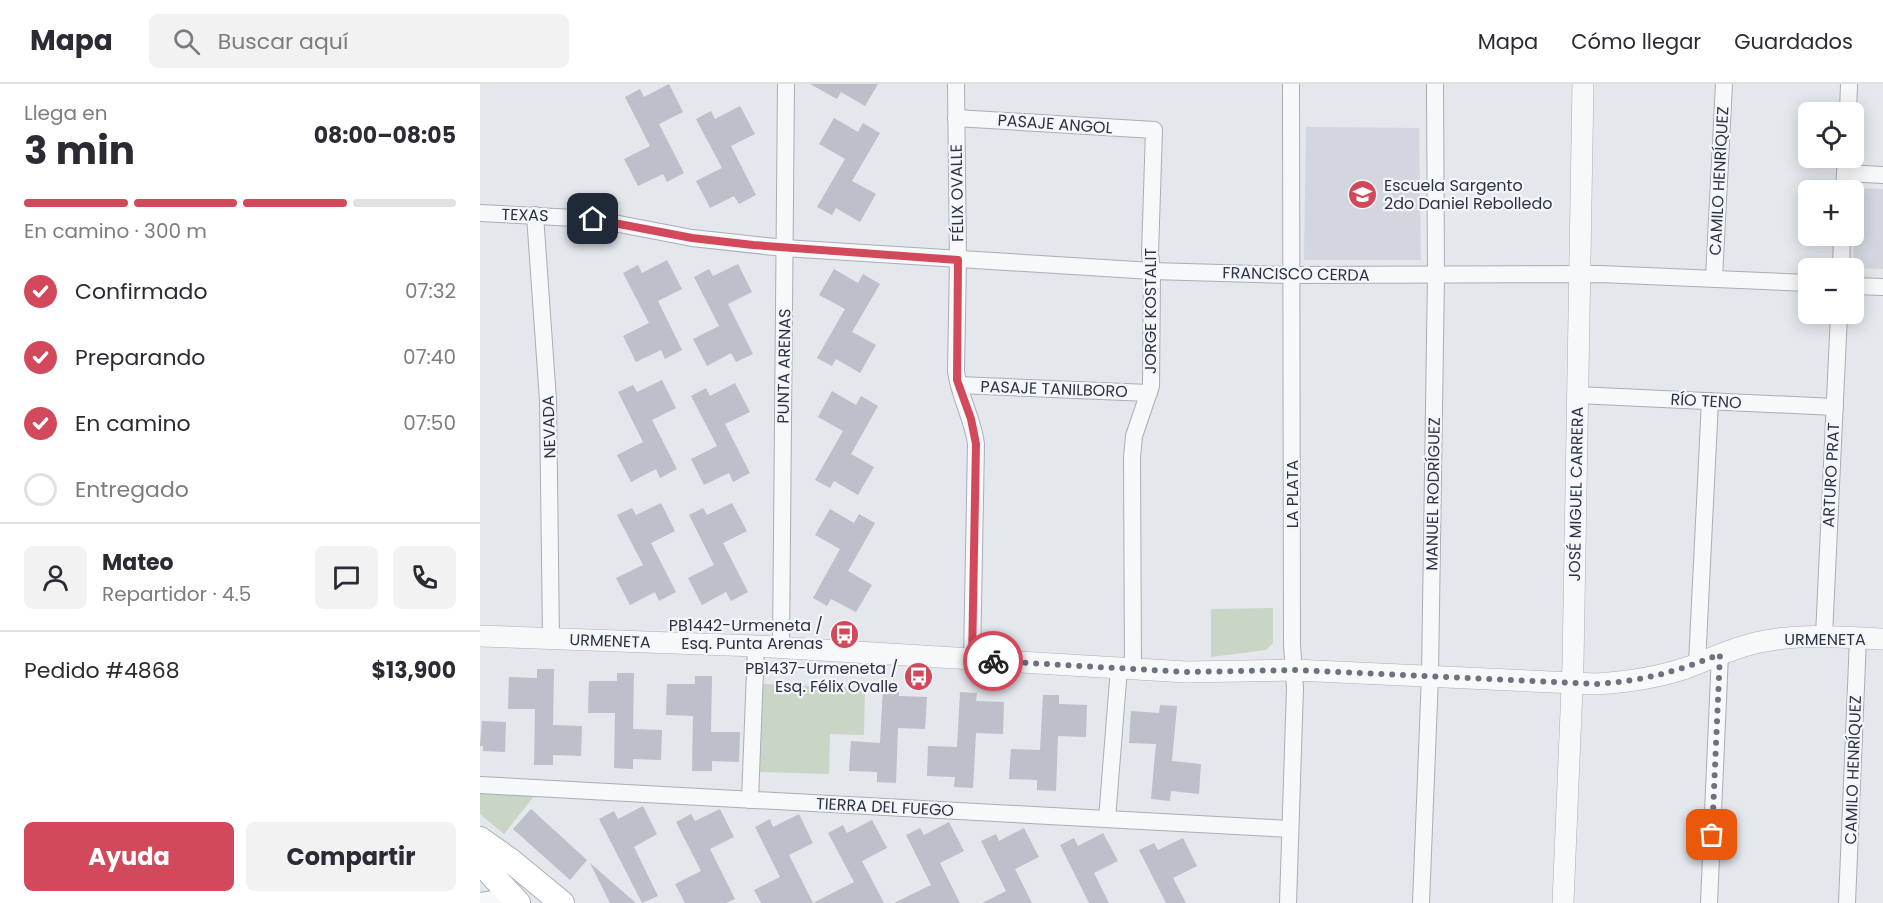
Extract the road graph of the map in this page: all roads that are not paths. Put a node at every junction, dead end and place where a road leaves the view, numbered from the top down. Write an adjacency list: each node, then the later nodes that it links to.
1 (786, 84): 15 (street, PUNTA ARENAS)
2 (956, 84): 9 (street, FÉLIX OVALLE)
3 (1291, 84): 19 (street, LA PLATA)
4 (1435, 84): 20 (street, MANUEL RODRÍGUEZ)
5 (1583, 84): 18 (street, JOSÉ MIGUEL CARRERA)
6 (1724, 84): 21 (street, CAMILO HENRÍQUEZ)
7 (1849, 84): 8 (street)
8 (1848, 102)
9 (956, 118): 10 (street, PASAJE ANGOL); 16 (street, FÉLIX OVALLE)
10 (1154, 130): 17 (street, JORGE KOSTALIT)
11 (1857, 168): 12 (street)
12 (1883, 175)
13 (480, 213): 14 (street, TEXAS)
14 (535, 215): 15 (street, TEXAS); 34 (street, NEVADA)
15 (784, 248): 16 (street, FRANCISCO CERDA); 37 (street, PUNTA ARENAS)
16 (958, 260): 17 (street, FRANCISCO CERDA); 26 (street, FÉLIX OVALLE)
17 (1152, 271): 19 (street, FRANCISCO CERDA); 27 (street, JORGE KOSTALIT)
18 (1580, 274): 20 (street, FRANCISCO CERDA); 21 (street, FRANCISCO CERDA); 28 (street, JOSÉ MIGUEL CARRERA)
19 (1292, 275): 20 (street, FRANCISCO CERDA); 42 (street, LA PLATA)
20 (1436, 275): 43 (street, MANUEL RODRÍGUEZ)
21 (1714, 278): 22 (street, FRANCISCO CERDA)
22 (1798, 282)
23 (1864, 286): 24 (street)
24 (1883, 287)
25 (1838, 324): 30 (street, ARTURO PRAT)
26 (959, 385): 27 (street, PASAJE TANILBORO); 39 (street, FÉLIX OVALLE)
27 (1149, 393): 41 (street, JORGE KOSTALIT)
28 (1577, 395): 29 (street, RÍO TENO); 44 (street, JOSÉ MIGUEL CARRERA)
29 (1710, 402): 30 (street, RÍO TENO); 40 (street)
30 (1834, 407): 32 (street, ARTURO PRAT)
31 (480, 636): 34 (street, URMENETA)
32 (1824, 636): 33 (street, URMENETA); 38 (street, URMENETA)
33 (1858, 638): 35 (street, URMENETA); 58 (street, CAMILO HENRÍQUEZ)
34 (550, 639): 36 (street, URMENETA)
35 (1883, 639)
36 (756, 646): 37 (street, URMENETA); 46 (street)
37 (781, 647): 39 (street, URMENETA)
38 (1720, 654): 40 (street, URMENETA); 57 (street)
39 (972, 660): 41 (street, URMENETA)
40 (1696, 664): 44 (street, URMENETA)
41 (1126, 668): 42 (street, URMENETA); 47 (street, JORGE KOSTALIT)
42 (1294, 670): 43 (street, URMENETA); 48 (street, LA PLATA)
43 (1430, 675): 44 (street, URMENETA); 55 (street, MANUEL RODRÍGUEZ)
44 (1572, 682): 56 (street, JOSÉ MIGUEL CARRERA)
45 (480, 784): 46 (street, TIERRA DEL FUEGO)
46 (750, 800): 47 (street, TIERRA DEL FUEGO)
47 (1107, 819): 48 (street, TIERRA DEL FUEGO)
48 (1290, 829): 54 (street, LA PLATA)
49 (480, 839): 53 (main road)
50 (480, 862): 51 (main road)
51 (515, 899): 52 (street)
52 (480, 901)
53 (562, 903)
54 (1288, 903)
55 (1421, 903)
56 (1563, 903)
57 (1709, 903)
58 (1847, 903)

